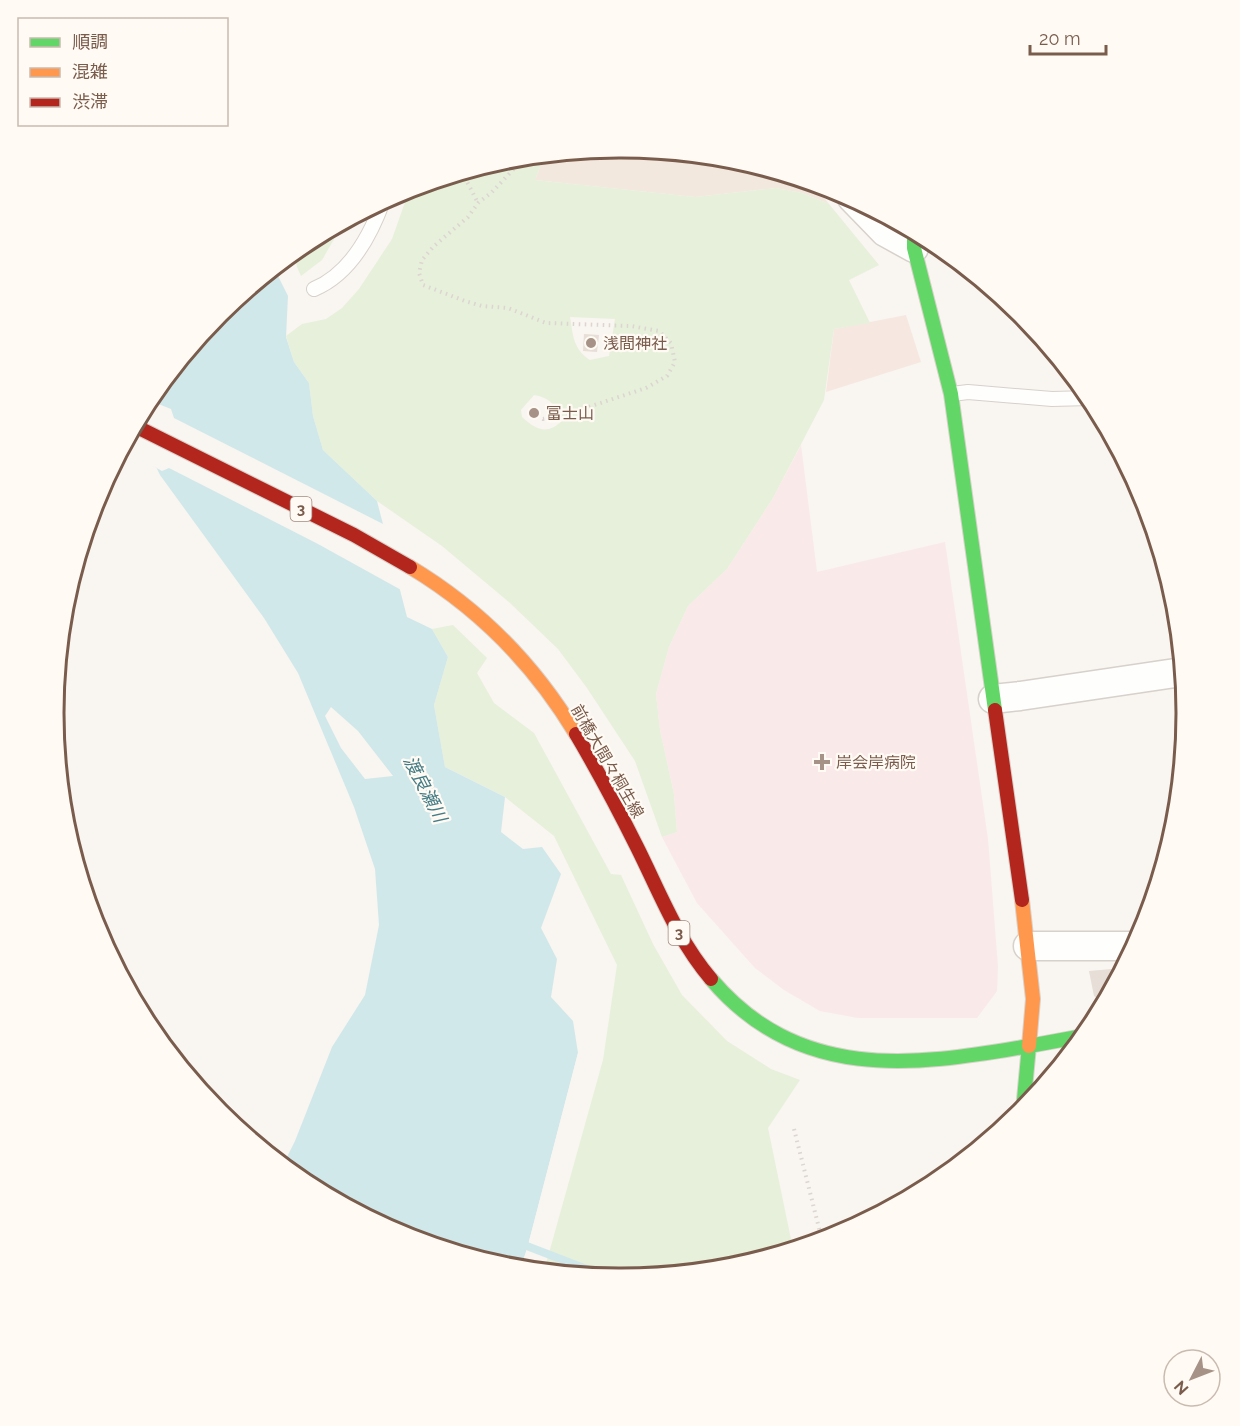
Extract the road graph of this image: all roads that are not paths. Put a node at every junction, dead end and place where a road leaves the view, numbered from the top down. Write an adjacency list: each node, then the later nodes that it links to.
1 (378, 213): 5 (lane)
2 (871, 218): 3 (street)
3 (909, 239)
4 (915, 242): 6 (main road)
5 (314, 289)
6 (951, 394): 7 (lane); 10 (main road)
7 (1078, 398)
8 (142, 430): 14 (main road, 前橋大間々桐生線 / 3)
9 (1174, 673): 10 (street)
10 (993, 699): 11 (main road)
11 (1028, 946): 12 (street); 14 (main road)
12 (1124, 946)
13 (1070, 1038): 14 (main road, 前橋大間々桐生線)
14 (1029, 1046): 15 (main road)
15 (1025, 1094)

